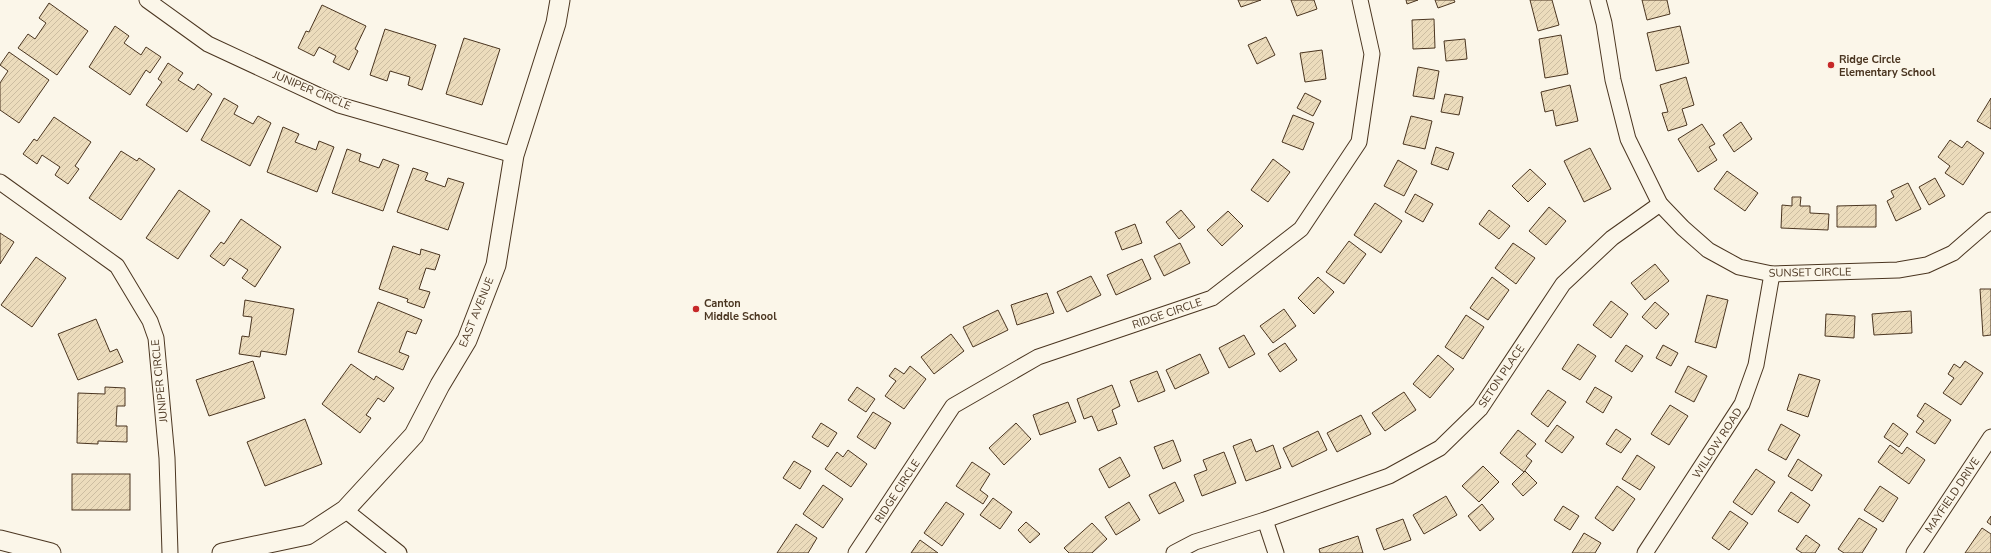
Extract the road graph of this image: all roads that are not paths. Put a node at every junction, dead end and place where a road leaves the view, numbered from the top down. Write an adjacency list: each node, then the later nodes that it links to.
1 (147, 0): 5 (street, JUNIPER CIRCLE)
2 (560, 0): 5 (street, EAST AVENUE)
3 (1360, 0): 18 (street, RIDGE CIRCLE)
4 (1598, 0): 7 (street, SUNSET CIRCLE)
5 (514, 155): 11 (street, EAST AVENUE)
6 (0, 182): 15 (street, JUNIPER CIRCLE)
7 (1660, 204): 9 (street, SUNSET CIRCLE); 12 (street, SETON PLACE)
8 (1990, 223): 9 (street, SUNSET CIRCLE)
9 (1772, 274): 21 (street, WILLOW ROAD)
10 (1991, 437): 22 (street, MAYFIELD DRIVE)
11 (345, 510): 16 (street, EAST AVENUE); 17 (street)
12 (1265, 520): 19 (street, SETON PLACE); 20 (street)
13 (0, 540): 14 (street)
14 (51, 553)
15 (170, 553)
16 (222, 553)
17 (399, 553)
18 (856, 553)
19 (1174, 553)
20 (1276, 553)
21 (1645, 553)
22 (1914, 553)

